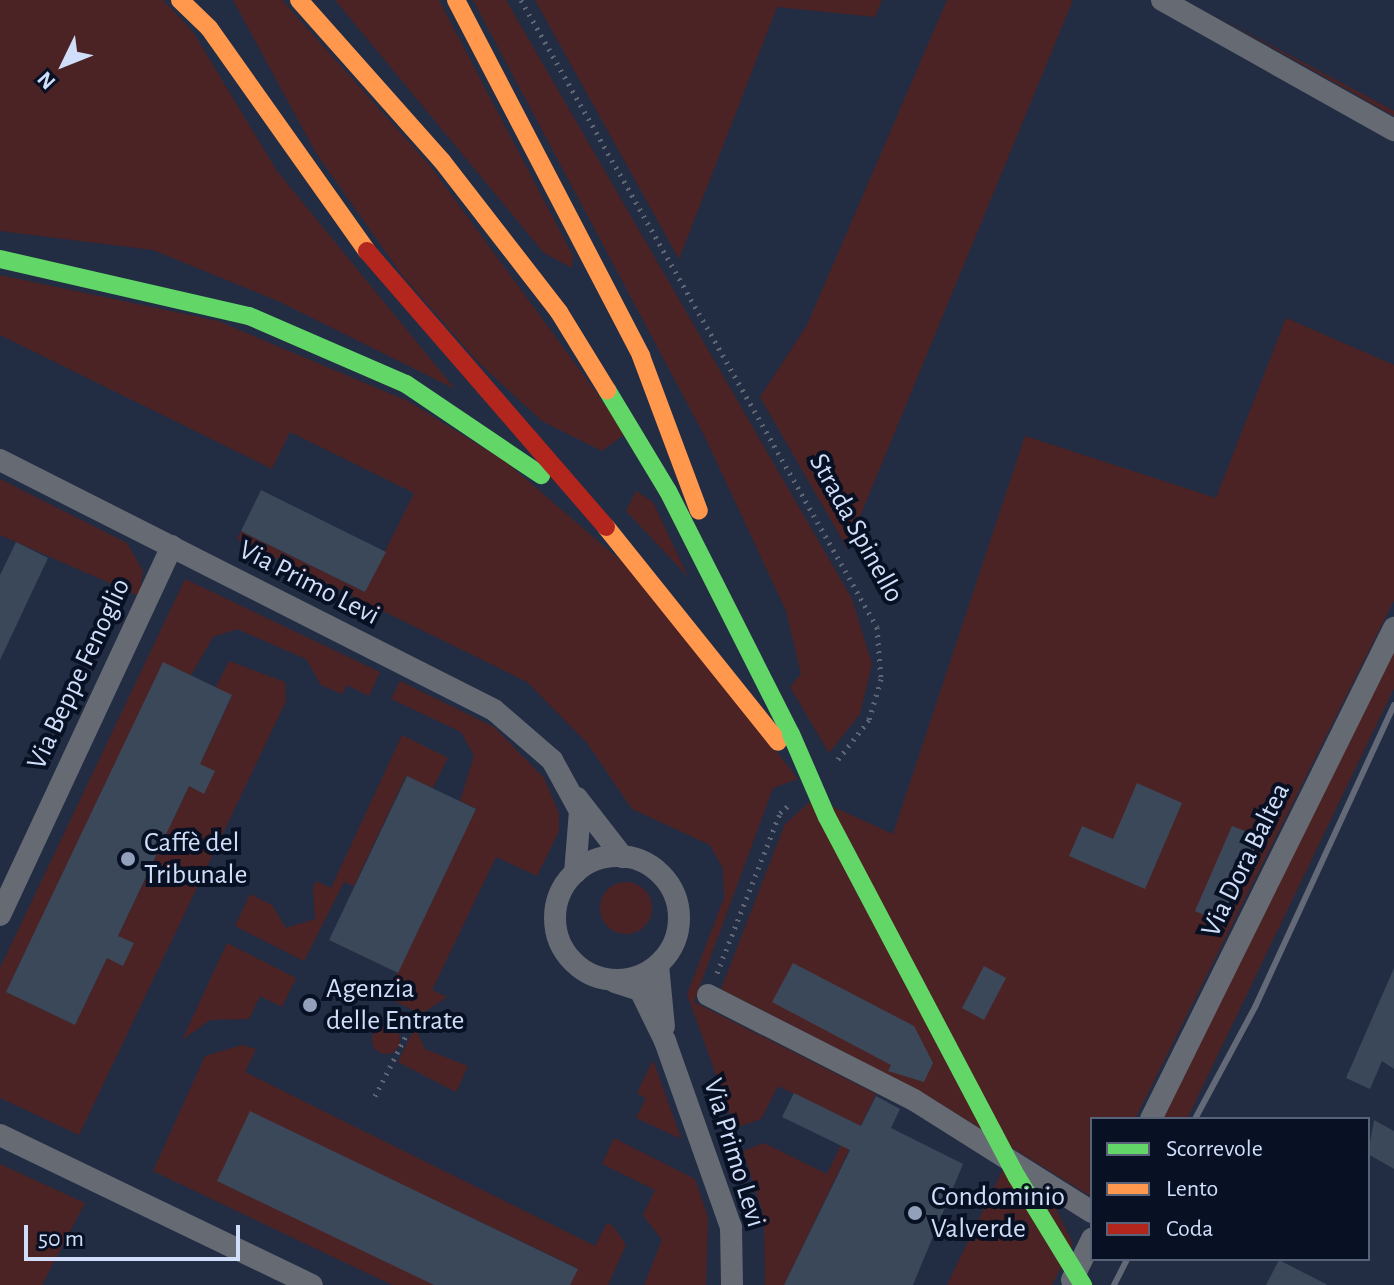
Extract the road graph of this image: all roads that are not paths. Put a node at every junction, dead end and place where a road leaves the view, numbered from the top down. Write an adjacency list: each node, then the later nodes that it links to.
1 (180, 0): 7 (main road)
2 (211, 0): 7 (main road)
3 (299, 0): 13 (main road)
4 (456, 0): 13 (main road)
5 (1162, 0): 6 (street)
6 (1394, 130)
7 (293, 146): 11 (main road)
8 (0, 259): 11 (main road)
9 (0, 460): 10 (street, Via Primo Levi)
10 (172, 546): 15 (street, Via Primo Levi); 18 (street, Via Beppe Fenoglio)
11 (627, 551): 14 (main road)
12 (1394, 628): 23 (street, Via Dora Baltea)
13 (764, 681): 14 (main road)
14 (784, 738): 30 (main road, bridge)
15 (568, 787): 16 (street, Via Primo Levi); 17 (street, Via Primo Levi)
16 (623, 857): 17 (street); 19 (street)
17 (575, 873): 20 (street)
18 (0, 915)
19 (658, 965): 20 (street); 22 (street, Via Primo Levi)
20 (606, 979): 22 (street, Via Primo Levi)
21 (708, 995): 25 (street)
22 (665, 1041): 28 (street, Via Primo Levi)
23 (1152, 1117)
24 (0, 1135): 27 (street)
25 (1090, 1211)
26 (1090, 1243): 29 (street)
27 (312, 1285)
28 (732, 1285)
29 (1069, 1285)
30 (1083, 1285)

